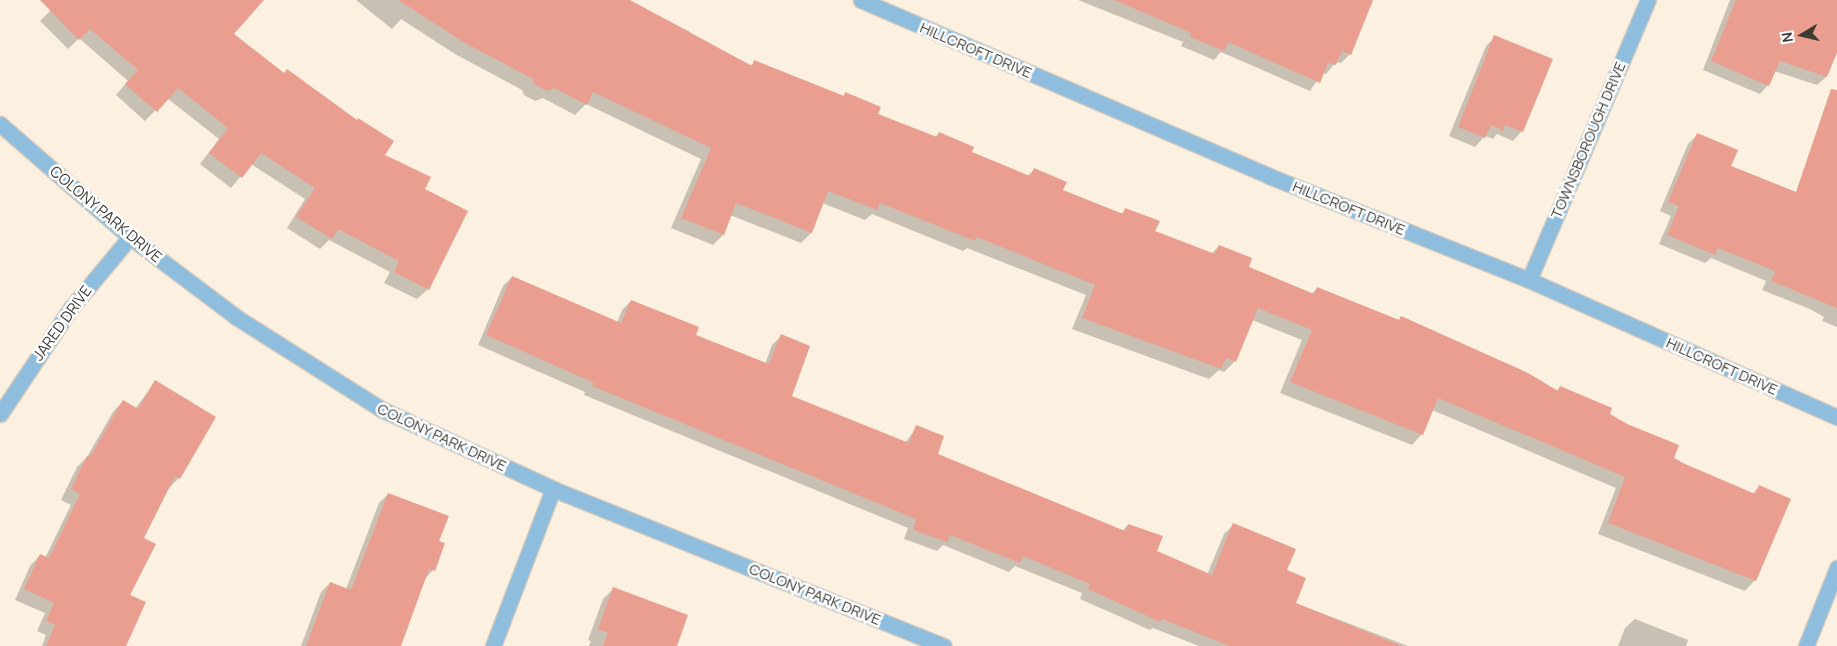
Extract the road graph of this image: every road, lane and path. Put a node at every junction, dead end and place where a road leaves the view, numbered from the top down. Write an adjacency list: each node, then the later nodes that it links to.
1 (861, 0): 5 (street, HILLCROFT DRIVE)
2 (1648, 0): 5 (street, TOWNSBOROUGH DRIVE)
3 (0, 124): 4 (street, COLONY PARK DRIVE)
4 (130, 237): 6 (street, JARED DRIVE); 8 (street, COLONY PARK DRIVE)
5 (1529, 280): 7 (street, HILLCROFT DRIVE)
6 (0, 414)
7 (1837, 417)
8 (553, 489): 10 (street); 11 (street, COLONY PARK DRIVE)
9 (1837, 568): 12 (street)
10 (492, 646)
11 (944, 646)
12 (1806, 646)

